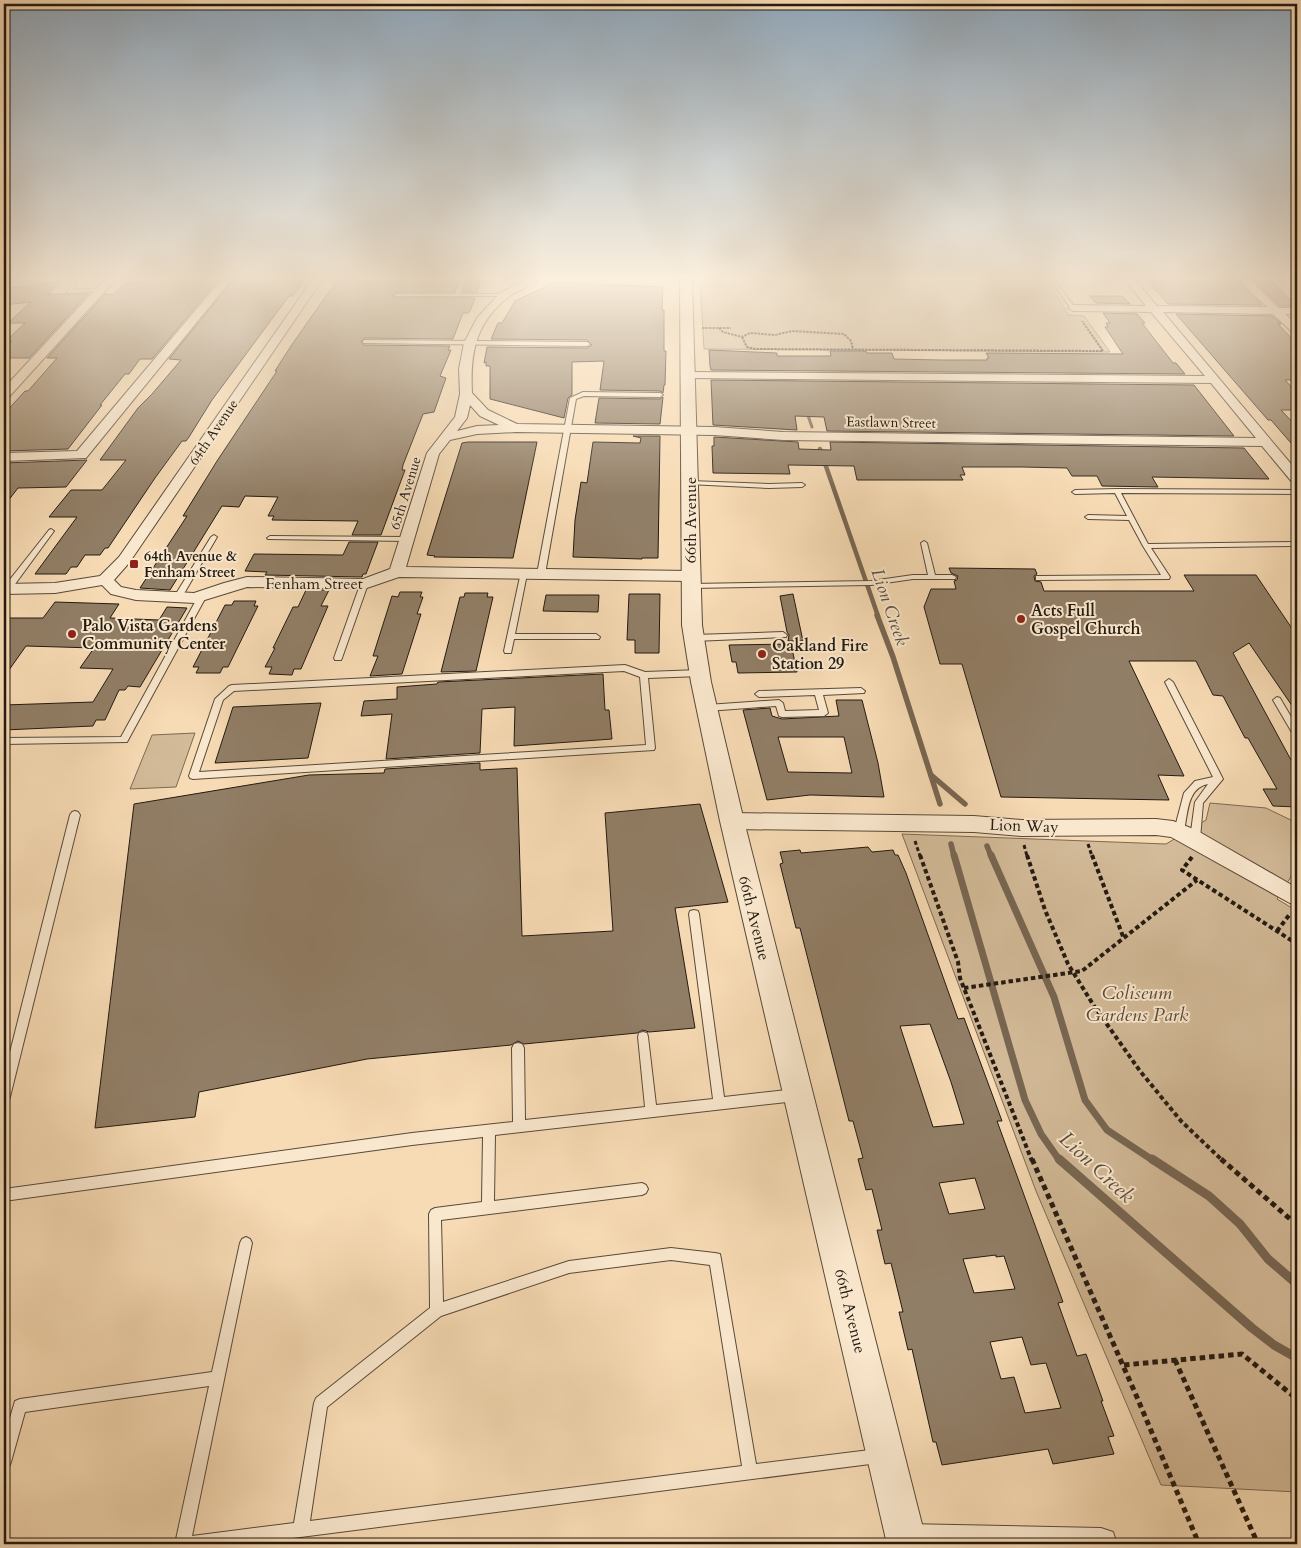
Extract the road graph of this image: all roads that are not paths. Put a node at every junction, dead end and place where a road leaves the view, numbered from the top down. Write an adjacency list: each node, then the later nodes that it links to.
1 (43, 352): 10 (street)
2 (166, 352): 17 (street)
3 (267, 352): 39 (street, 64th Avenue)
4 (468, 352): 9 (street, 65th Avenue)
5 (687, 352): 7 (street, 66th Avenue)
6 (1191, 352): 8 (street)
7 (688, 374): 8 (street); 14 (street, 66th Avenue)
8 (1215, 380): 16 (street)
9 (466, 394): 12 (street, Eastlawn Street); 15 (street, 65th Avenue)
10 (4, 395)
11 (660, 395): 13 (lane)
12 (516, 428): 13 (street, Eastlawn Street); 15 (street, Eastlawn Street)
13 (568, 429): 14 (street, Eastlawn Street); 35 (lane)
14 (690, 430): 16 (street, Eastlawn Street); 19 (street, 66th Avenue)
15 (446, 437): 29 (street, 65th Avenue)
16 (1266, 442): 18 (street)
17 (4, 457)
18 (1297, 479)
19 (690, 483): 20 (lane); 40 (street, 66th Avenue)
20 (802, 485)
21 (1117, 491): 22 (lane); 23 (lane); 25 (lane)
22 (1075, 492)
23 (1297, 492)
24 (1088, 517): 25 (lane)
25 (1131, 518): 32 (lane)
26 (51, 531): 42 (lane)
27 (214, 537): 44 (lane)
28 (270, 538): 29 (lane)
29 (407, 539): 33 (street, 65th Avenue)
30 (924, 543): 36 (lane)
31 (1297, 544): 32 (lane)
32 (1146, 546): 38 (lane)
33 (397, 572): 34 (street, Fenham Street); 41 (street, Fenham Street)
34 (523, 574): 35 (street, Fenham Street); 46 (lane)
35 (541, 574): 40 (street, Fenham Street)
36 (932, 577): 37 (lane); 40 (lane)
37 (952, 577)
38 (1039, 578)
39 (105, 580): 42 (street); 44 (street, Fenham Street)
40 (691, 581): 48 (street, 66th Avenue)
41 (364, 584): 43 (street, Fenham Street); 50 (lane)
42 (5, 589)
43 (203, 595): 44 (street, Fenham Street); 60 (lane)
44 (178, 597)
45 (783, 635): 48 (lane)
46 (511, 636): 47 (lane); 49 (lane)
47 (596, 637)
48 (694, 638): 51 (street, 66th Avenue)
49 (508, 651)
50 (338, 658)
51 (700, 673): 52 (lane); 58 (street, 66th Avenue)
52 (644, 675): 52 (lane)
53 (1168, 682): 61 (lane)
54 (861, 691): 55 (lane)
55 (818, 692): 56 (lane); 58 (lane)
56 (759, 694)
57 (1277, 700): 59 (lane)
58 (707, 708): 63 (street, 66th Avenue)
59 (1297, 734)
60 (4, 741)
61 (1219, 779): 64 (lane); 64 (lane)
62 (74, 815): 70 (lane)
63 (732, 821): 64 (street, Lion Way); 69 (street, 66th Avenue)
64 (1187, 835): 65 (street, Lion Way)
65 (1295, 905)
66 (694, 914): 71 (lane)
67 (643, 1037): 72 (lane)
68 (518, 1048): 73 (lane)
69 (798, 1094): 71 (lane); 81 (street, 66th Avenue)
70 (4, 1097)
71 (720, 1103): 72 (lane)
72 (651, 1111): 73 (lane)
73 (519, 1127): 74 (lane)
74 (489, 1130): 76 (lane); 77 (lane)
75 (642, 1189): 77 (lane)
76 (4, 1196)
77 (488, 1208): 79 (lane)
78 (246, 1243): 80 (lane)
79 (437, 1311): 83 (lane); 84 (lane)
80 (218, 1378): 82 (lane); 86 (lane)
81 (886, 1455): 83 (lane); 85 (street, 66th Avenue)
82 (4, 1462)
83 (750, 1472): 84 (lane)
84 (301, 1530): 87 (lane)
85 (907, 1542): 88 (street)
86 (184, 1544)
87 (188, 1544)
88 (1086, 1544)

